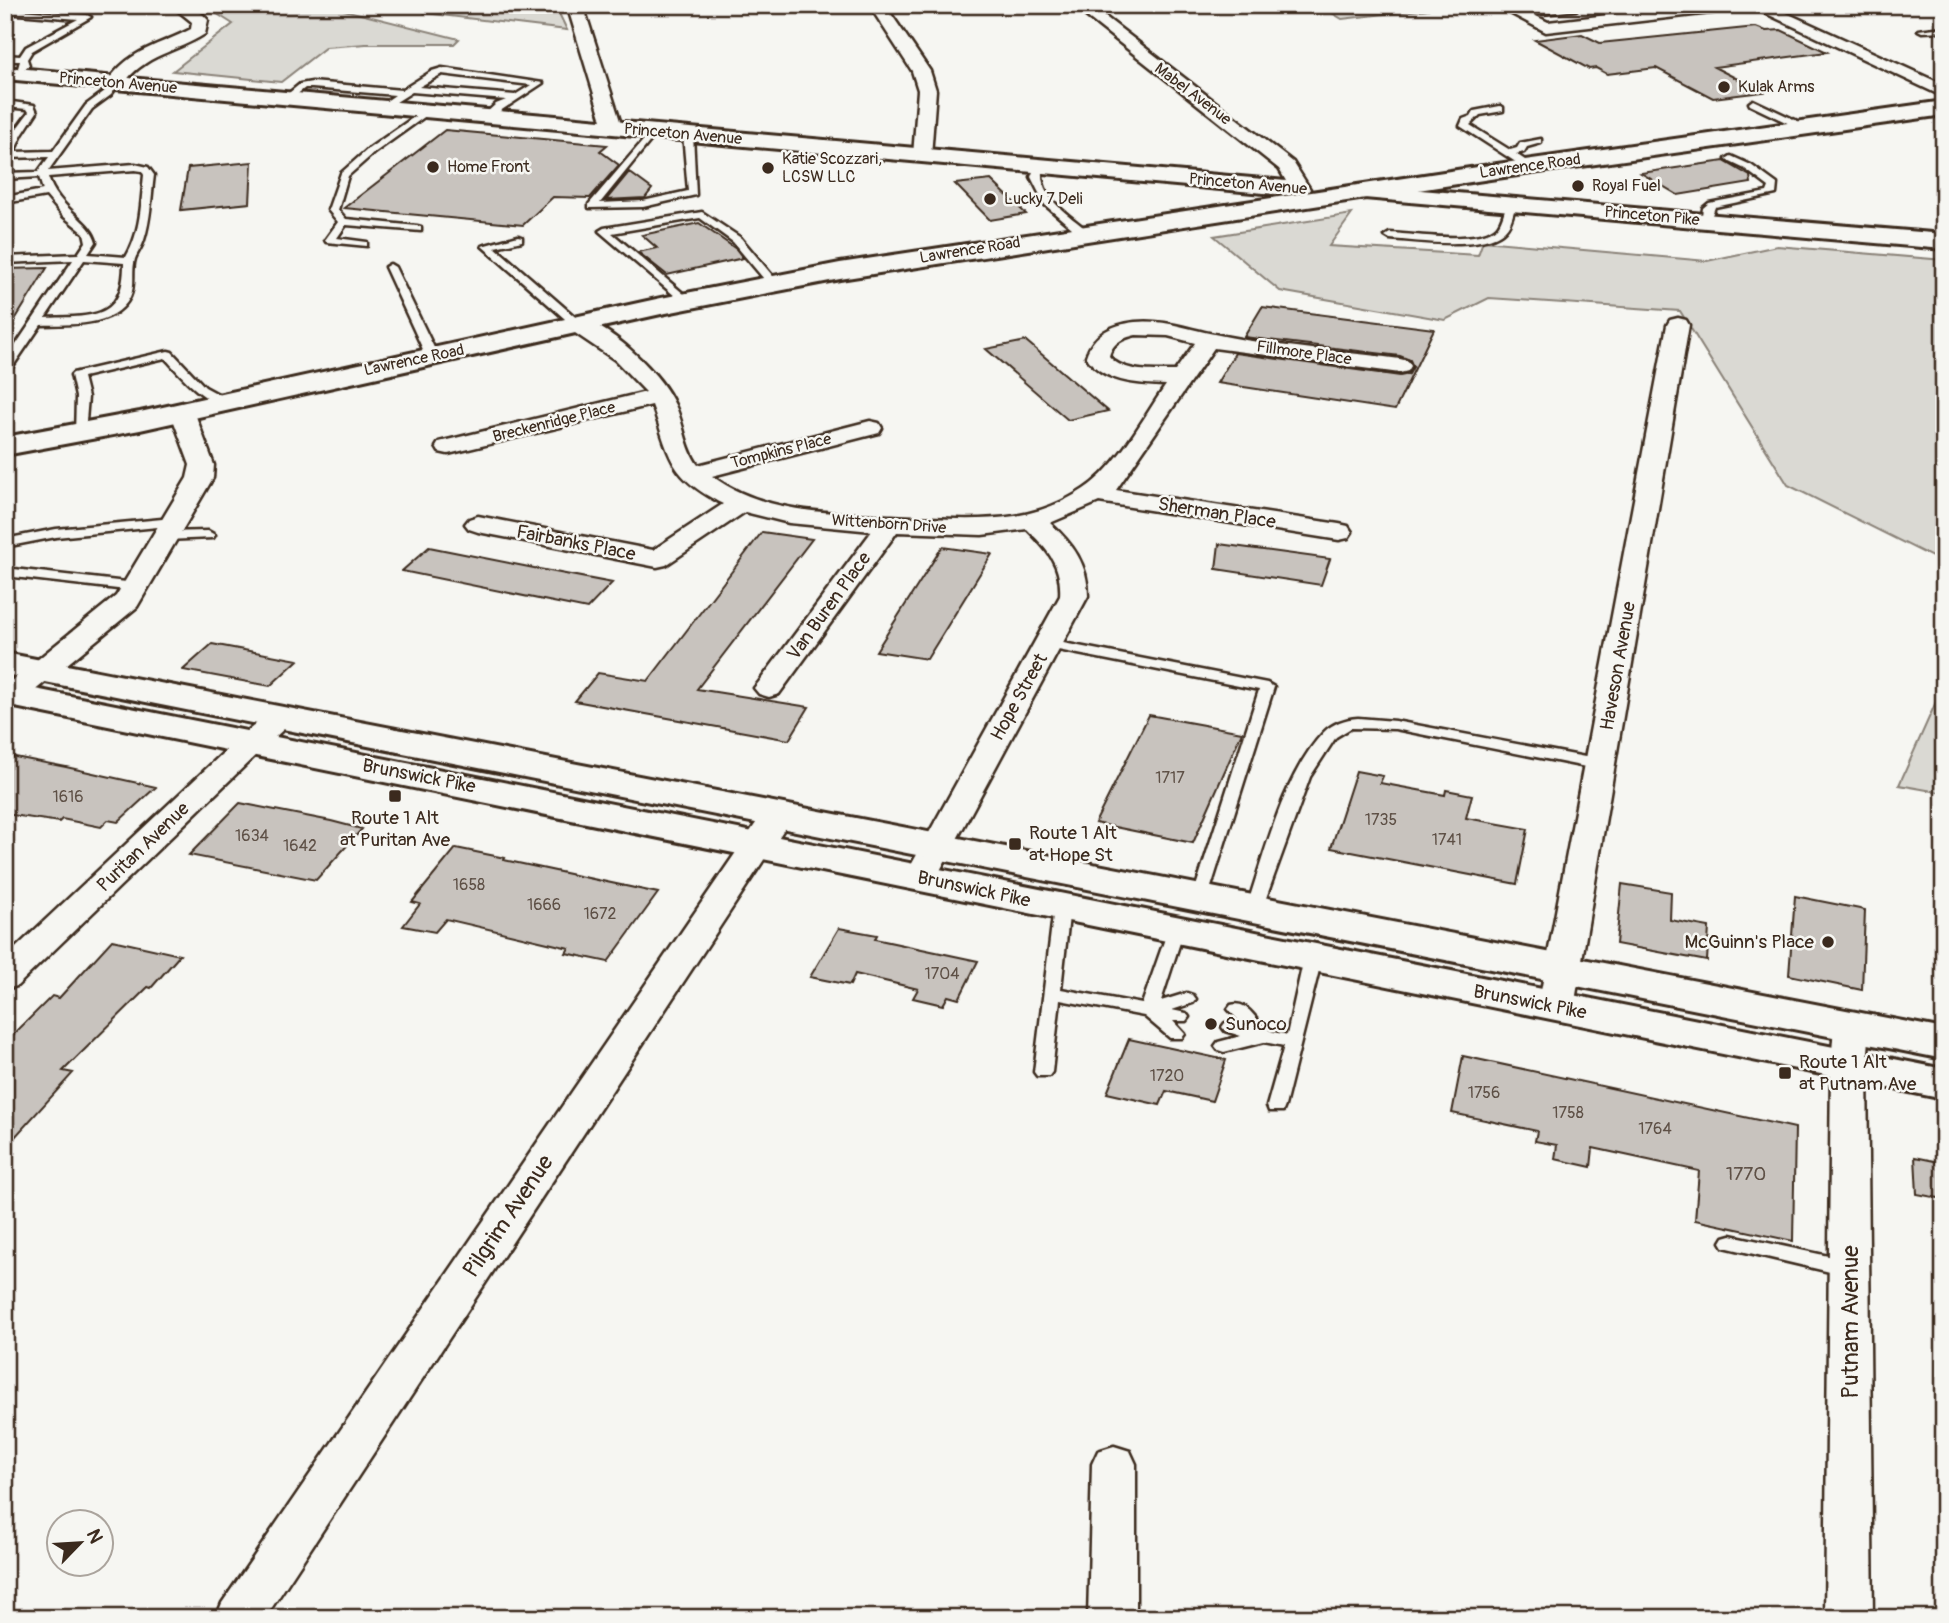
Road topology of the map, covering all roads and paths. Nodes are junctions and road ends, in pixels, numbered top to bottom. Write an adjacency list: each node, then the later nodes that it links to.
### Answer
1 (179, 5): 12 (street)
2 (575, 5): 22 (street)
3 (877, 5): 30 (street)
4 (1080, 5): 37 (street, Mabel Avenue)
5 (1576, 5): 6 (street)
6 (1737, 5)
7 (1756, 5): 13 (street)
8 (5, 11): 11 (lane)
9 (1944, 29): 10 (lane)
10 (1922, 30)
11 (12, 66): 12 (main road, Princeton Avenue)
12 (116, 82): 14 (main road, Princeton Avenue); 27 (lane)
13 (1944, 92)
14 (399, 96): 15 (lane); 15 (lane); 20 (main road, Princeton Avenue)
15 (517, 98): 21 (lane)
16 (1753, 103): 23 (lane)
17 (5, 104): 29 (lane)
18 (1944, 108): 23 (main road, Lawrence Road)
19 (1500, 109): 28 (lane)
20 (430, 110): 21 (main road, Princeton Avenue); 44 (lane)
21 (488, 116): 22 (main road, Princeton Avenue)
22 (612, 127): 24 (main road, Princeton Avenue)
23 (1803, 127): 32 (main road, Lawrence Road)
24 (653, 132): 25 (main road, Princeton Avenue); 25 (lane)
25 (688, 134): 30 (main road, Princeton Avenue)
26 (1538, 141): 28 (lane)
27 (55, 154): 29 (lane); 35 (lane)
28 (1508, 154): 32 (lane)
29 (7, 155)
30 (922, 156): 33 (main road, Princeton Avenue)
31 (1731, 159): 43 (lane)
32 (1528, 166): 39 (main road, Lawrence Road)
33 (1044, 167): 34 (main road, Princeton Avenue); 46 (lane)
34 (1114, 173): 37 (main road, Princeton Avenue); 42 (main road)
35 (42, 174): 36 (lane); 38 (lane); 53 (lane)
36 (5, 176)
37 (1300, 189): 39 (main road, Princeton Avenue)
38 (50, 192): 40 (lane); 51 (lane)
39 (1361, 192): 41 (main road, Princeton Pike); 42 (main road, Lawrence Road)
40 (5, 200)
41 (1511, 204): 43 (main road, Princeton Pike); 47 (lane)
42 (1186, 217): 46 (main road, Lawrence Road)
43 (1705, 221): 49 (main road, Princeton Pike)
44 (343, 222): 45 (lane); 50 (lane)
45 (417, 229)
46 (1083, 232): 55 (main road, Lawrence Road)
47 (1391, 236)
48 (518, 239): 58 (lane)
49 (1944, 242)
50 (363, 244)
51 (81, 257): 52 (lane); 53 (lane); 57 (lane)
52 (5, 260)
53 (130, 260): 57 (lane)
54 (390, 267): 62 (lane)
55 (773, 284): 56 (main road, Lawrence Road); 56 (lane)
56 (686, 300): 58 (main road, Lawrence Road)
57 (38, 322): 61 (lane)
58 (578, 324): 62 (main road, Lawrence Road); 66 (street, Wittenborn Drive)
59 (1678, 325): 91 (street, Haveson Avenue)
60 (1208, 340): 63 (street, Fillmore Place); 65 (street, Wittenborn Drive); 65 (street, Fillmore Place)
61 (11, 354): 64 (lane)
62 (432, 356): 67 (main road, Lawrence Road)
63 (1400, 366)
64 (5, 370)
65 (1182, 378): 74 (street, Wittenborn Drive)
66 (660, 396): 72 (street, Breckenridge Place); 73 (street, Wittenborn Drive)
67 (225, 402): 68 (main road, Lawrence Road); 70 (lane)
68 (182, 411): 70 (main road, Lawrence Road); 79 (street)
69 (870, 428): 73 (street, Tompkins Place)
70 (79, 433): 71 (main road, Lawrence Road)
71 (5, 446)
72 (449, 447)
73 (692, 474): 75 (street, Wittenborn Drive)
74 (1096, 494): 76 (street, Wittenborn Drive); 80 (street, Sherman Place)
75 (742, 503): 77 (street, Fairbanks Place); 78 (street, Wittenborn Drive)
76 (1032, 520): 78 (street, Wittenborn Drive); 85 (street, Hope Street)
77 (478, 524)
78 (890, 524): 88 (street, Van Buren Place)
79 (169, 529): 81 (lane); 82 (lane); 84 (street)
80 (1339, 532)
81 (208, 535)
82 (5, 543)
83 (5, 572): 84 (lane)
84 (135, 587): 86 (street)
85 (1048, 644): 93 (street, Hope Street); 94 (lane)
86 (44, 670): 87 (main road, Brunswick Pike); 89 (main road, Brunswick Pike)
87 (7, 684): 90 (main road, Brunswick Pike)
88 (769, 688)
89 (282, 717): 90 (street, Puritan Avenue); 92 (main road, Brunswick Pike)
90 (251, 743): 92 (main road, Brunswick Pike); 99 (street, Puritan Avenue)
91 (1601, 765): 96 (lane); 100 (street, Haveson Avenue)
92 (767, 830): 93 (main road, Brunswick Pike); 118 (street, Pilgrim Avenue)
93 (929, 862): 94 (main road, Brunswick Pike); 95 (main road, Brunswick Pike)
94 (1200, 899): 96 (main road, Brunswick Pike)
95 (1062, 907): 97 (main road, Brunswick Pike); 101 (lane)
96 (1254, 909): 100 (main road, Brunswick Pike)
97 (1176, 930): 98 (main road, Brunswick Pike); 104 (lane)
98 (1313, 958): 100 (main road, Brunswick Pike); 108 (lane)
99 (5, 978)
100 (1560, 990): 111 (main road, Brunswick Pike)
101 (1051, 993): 104 (lane); 112 (lane)
102 (1187, 999): 104 (lane)
103 (1237, 1009): 107 (lane)
104 (1149, 1011): 105 (lane)
105 (1178, 1025)
106 (1231, 1027): 107 (lane)
107 (1264, 1036): 108 (lane); 110 (lane)
108 (1294, 1042): 114 (lane)
109 (1944, 1044): 111 (main road, Brunswick Pike)
110 (1224, 1046)
111 (1851, 1046): 113 (main road, Brunswick Pike); 116 (street, Putnam Avenue)
112 (1043, 1072)
113 (1944, 1084)
114 (1276, 1106)
115 (1731, 1242): 116 (lane)
116 (1850, 1269): 120 (street, Putnam Avenue)
117 (1114, 1465): 119 (street)
118 (239, 1618)
119 (1112, 1618)
120 (1849, 1618)

